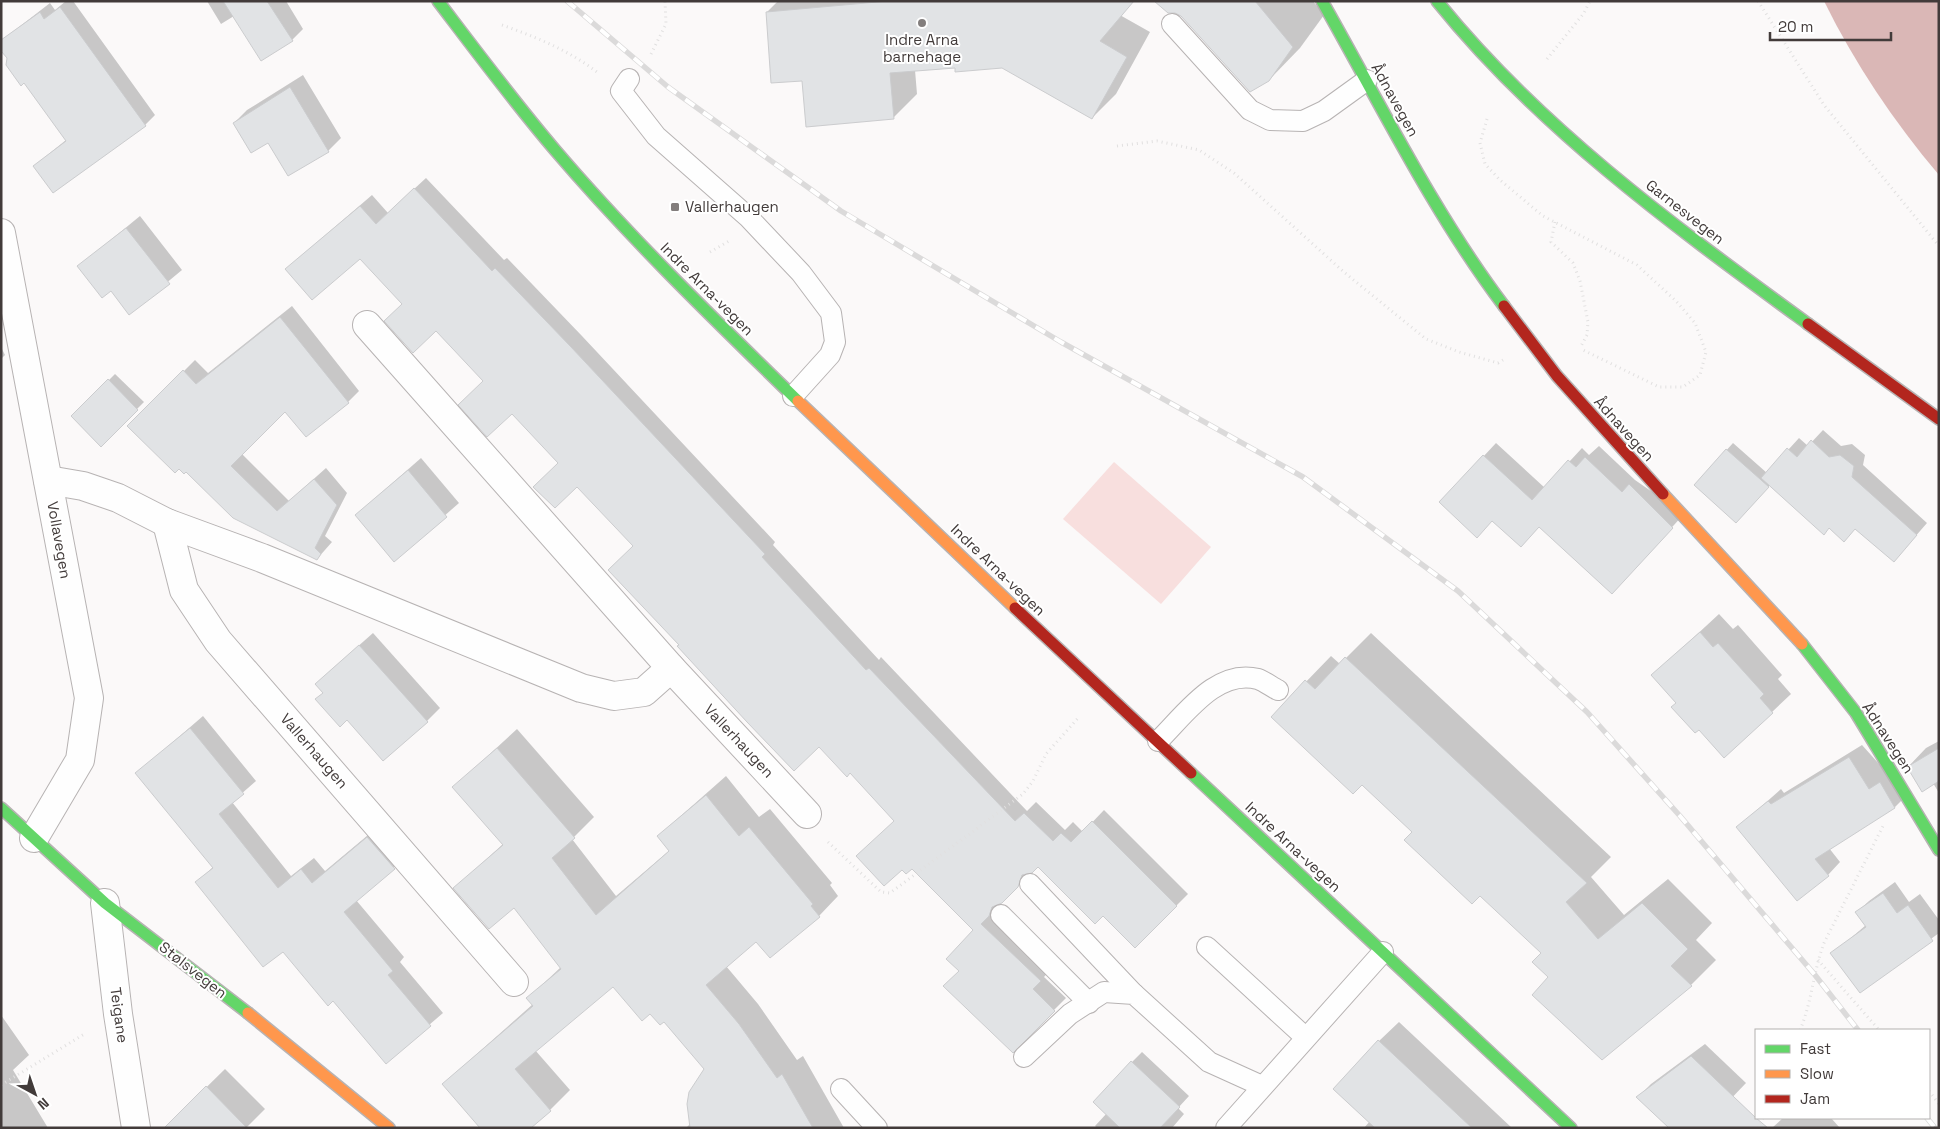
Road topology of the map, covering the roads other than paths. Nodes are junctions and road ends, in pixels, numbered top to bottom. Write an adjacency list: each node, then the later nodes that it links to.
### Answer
1 (438, 1): 9 (main road, Indre Arna-vegen)
2 (1322, 1): 5 (main road, Ådnavegen)
3 (1437, 1): 10 (main road, Garnesvegen)
4 (1172, 24): 5 (lane)
5 (1367, 80): 19 (main road, Ådnavegen)
6 (625, 85): 9 (lane)
7 (1, 233): 11 (street, Vollavegen)
8 (367, 325): 13 (street, Vallerhaugen)
9 (793, 396): 15 (main road, Indre Arna-vegen)
10 (1939, 419)
11 (48, 480): 12 (street); 18 (street, Vollavegen)
12 (167, 523): 13 (street); 25 (street, Vallerhaugen)
13 (672, 668): 17 (street, Vallerhaugen)
14 (1278, 690): 15 (lane)
15 (1158, 741): 24 (main road, Indre Arna-vegen)
16 (1, 808): 18 (main road, Stølsvegen)
17 (807, 814)
18 (34, 838): 21 (main road, Stølsvegen)
19 (1939, 850)
20 (1030, 884): 26 (lane)
21 (105, 903): 32 (street, Teigane); 33 (main road, Stølsvegen)
22 (1001, 916): 27 (lane)
23 (1207, 947): 28 (lane)
24 (1382, 952): 28 (lane); 36 (main road, Indre Arna-vegen)
25 (514, 982)
26 (1134, 994): 27 (lane); 30 (lane)
27 (1089, 1002): 29 (lane)
28 (1305, 1037): 30 (lane)
29 (1024, 1057)
30 (1262, 1086): 35 (lane)
31 (841, 1089): 34 (lane)
32 (136, 1128)
33 (388, 1128)
34 (877, 1128)
35 (1226, 1128)
36 (1571, 1128)

